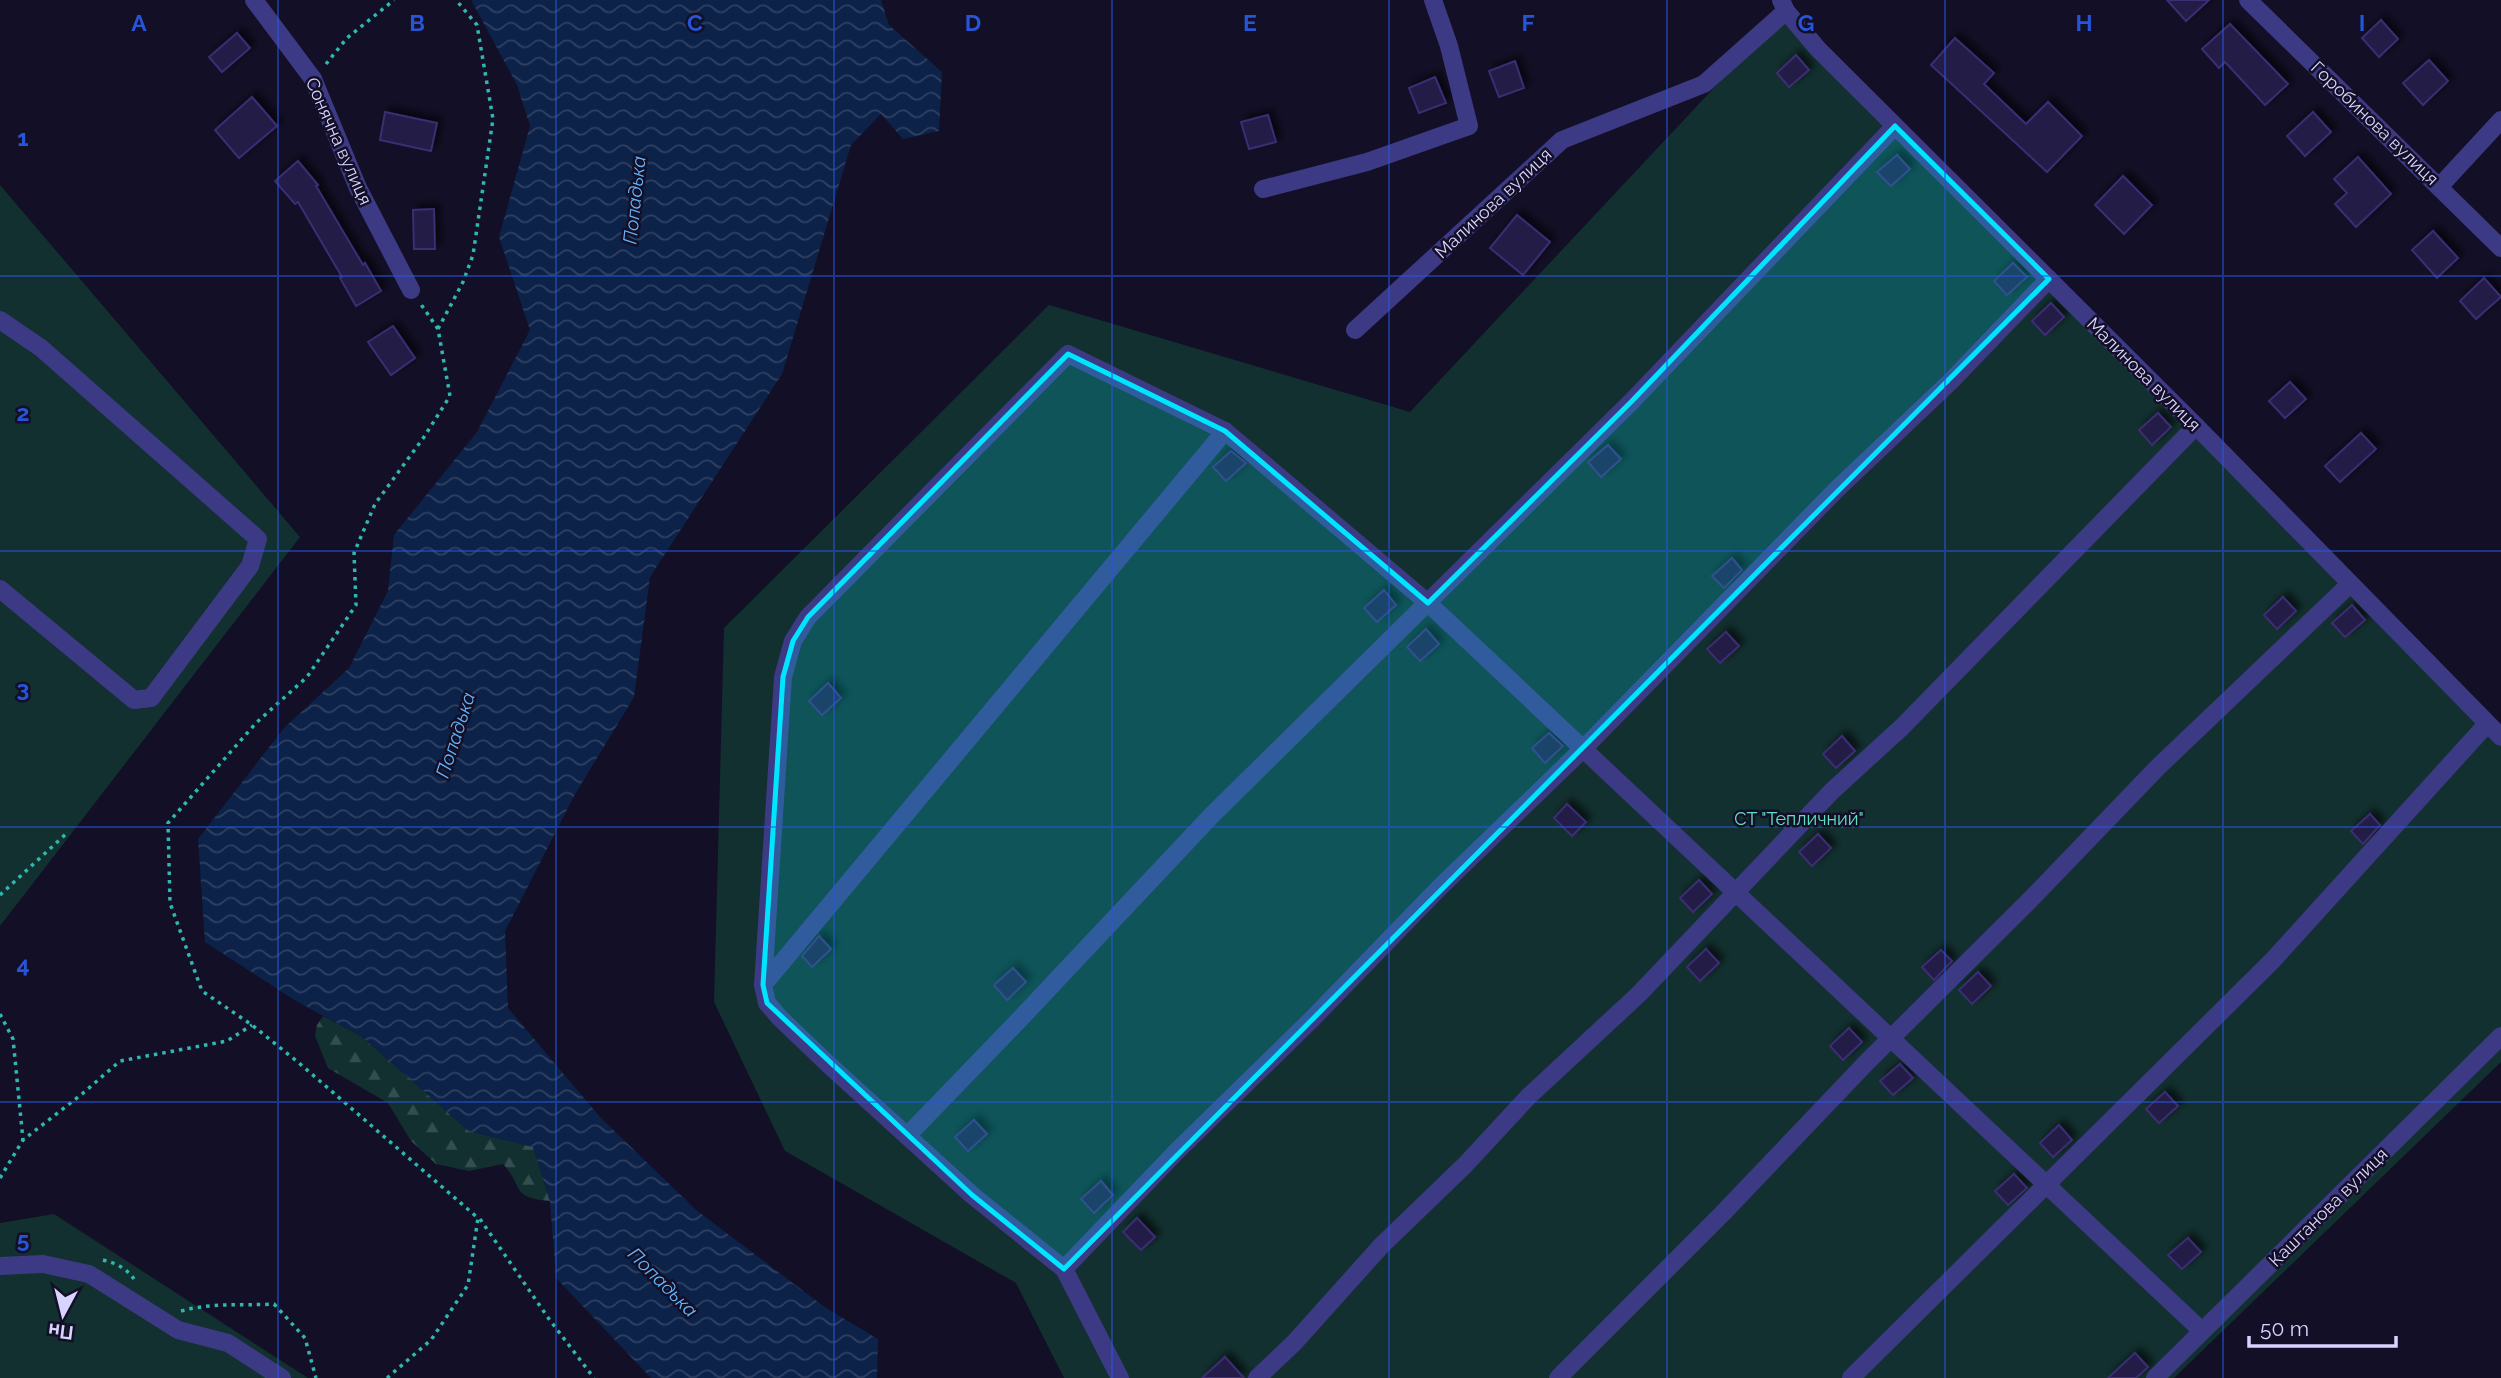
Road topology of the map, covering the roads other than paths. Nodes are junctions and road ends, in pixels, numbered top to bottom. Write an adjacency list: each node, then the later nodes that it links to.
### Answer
1 (254, 0): 11 (street, Сонячна вулиця)
2 (1433, 0): 8 (street)
3 (2248, 0): 7 (street, Горобинова вулиця)
4 (1784, 6): 6 (street, Малинова вулиця); 13 (street, Малинова вулиця)
5 (2501, 120): 7 (street)
6 (1895, 126): 10 (street, Малинова вулиця); 18 (street)
7 (2440, 186): 9 (street, Горобинова вулиця)
8 (1263, 189)
9 (2501, 248)
10 (2049, 279): 14 (street, Малинова вулиця); 21 (street)
11 (411, 290)
12 (0, 320): 17 (street)
13 (1355, 330)
14 (2196, 426): 16 (street, Малинова вулиця); 22 (street)
15 (1225, 431): 18 (street); 23 (street); 23 (street)
16 (2350, 584): 19 (street, Малинова вулиця); 25 (street)
17 (0, 589)
18 (1428, 603): 21 (street); 26 (street)
19 (2487, 724): 20 (street, Малинова вулиця); 27 (street)
20 (2501, 737)
21 (1583, 749): 22 (street); 29 (street)
22 (1737, 893): 25 (street); 33 (street)
23 (763, 985): 26 (street)
24 (2501, 1036): 30 (street, Каштанова вулиця)
25 (1891, 1038): 27 (street); 34 (street)
26 (907, 1136): 29 (street)
27 (2045, 1183): 30 (street); 35 (street)
28 (0, 1266): 31 (street)
29 (1064, 1269): 32 (street)
30 (2202, 1331): 36 (street, Каштанова вулиця)
31 (282, 1378)
32 (1120, 1378)
33 (1257, 1378)
34 (1558, 1378)
35 (1851, 1378)
36 (2155, 1378)

